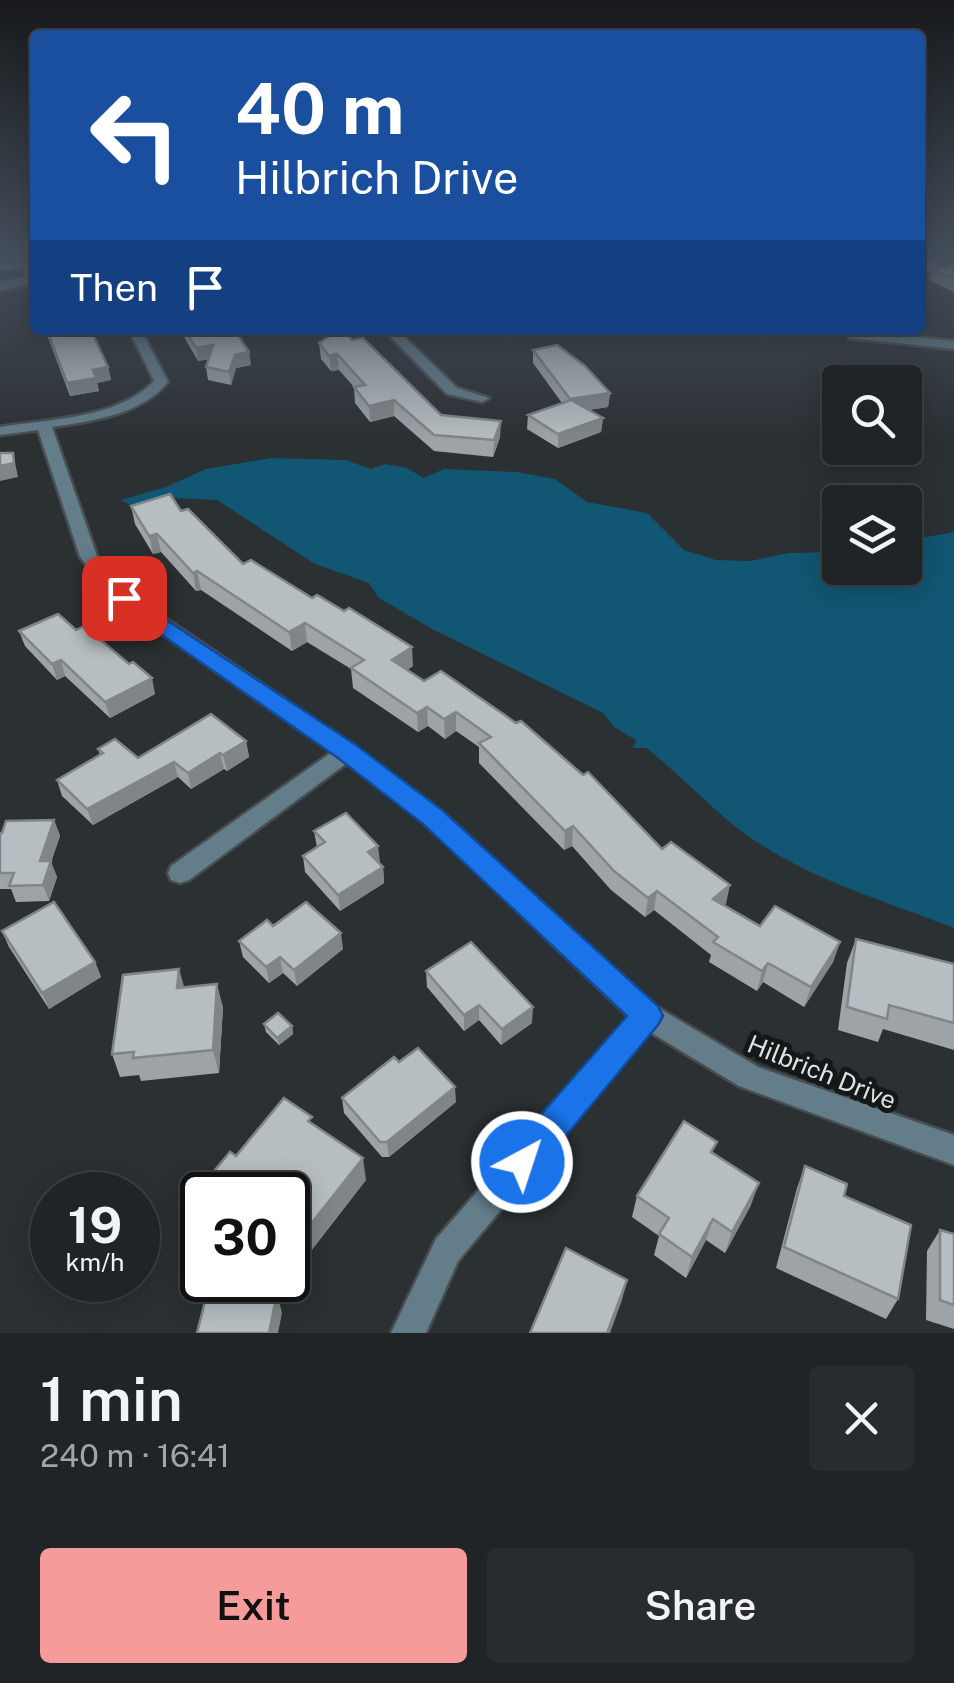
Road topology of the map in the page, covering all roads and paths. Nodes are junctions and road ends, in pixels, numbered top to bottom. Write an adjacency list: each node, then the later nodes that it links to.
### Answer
1 (138, 335): 6 (street)
2 (395, 335): 5 (street)
3 (854, 335): 4 (street)
4 (954, 345)
5 (482, 398)
6 (43, 423): 7 (street); 8 (street, Hilbrich Drive)
7 (0, 431)
8 (347, 752): 9 (street); 10 (street, Hilbrich Drive)
9 (180, 873)
10 (647, 1016): 11 (street, Hilbrich Drive); 12 (street)
11 (954, 1150)
12 (408, 1333)

